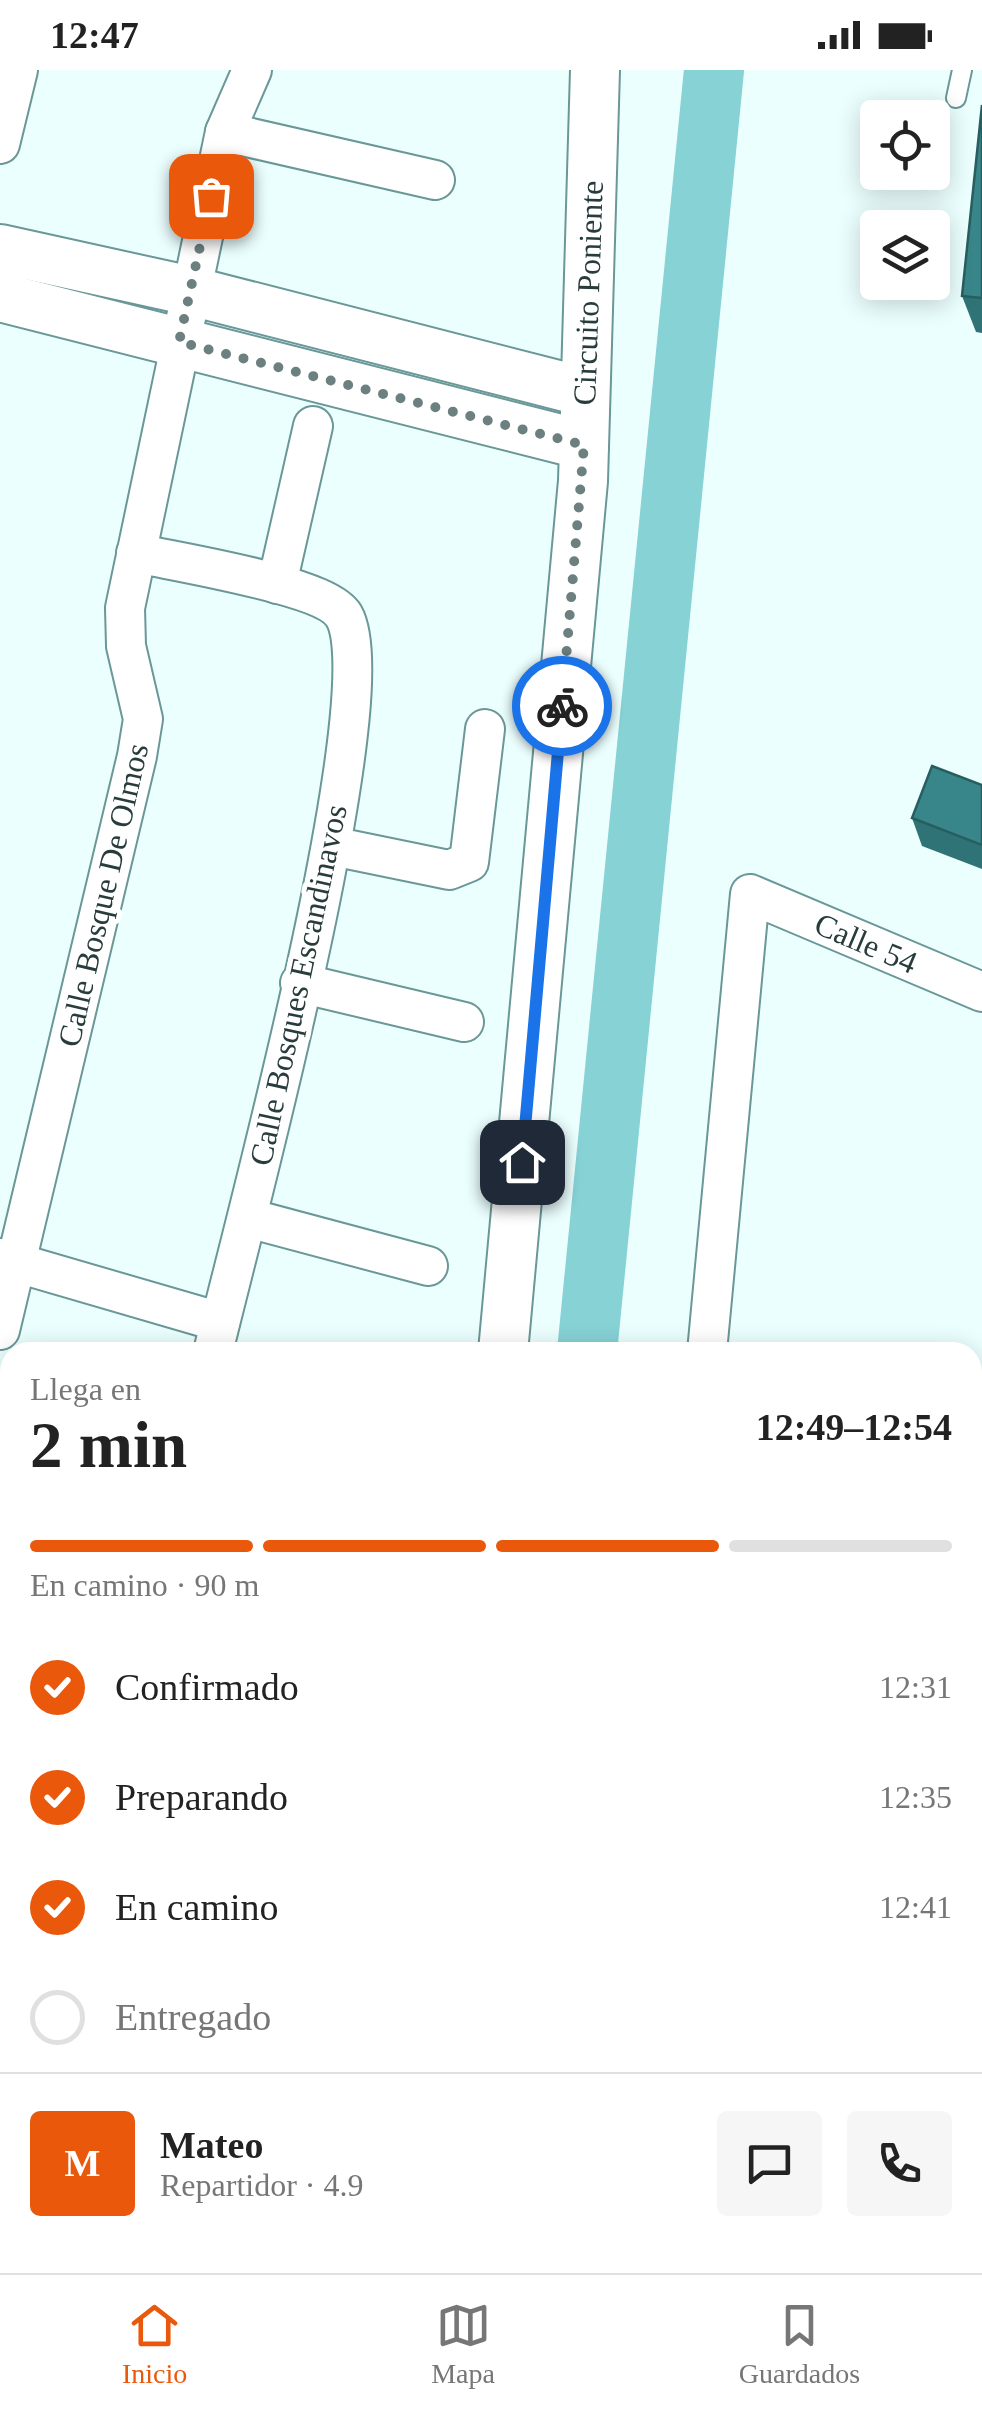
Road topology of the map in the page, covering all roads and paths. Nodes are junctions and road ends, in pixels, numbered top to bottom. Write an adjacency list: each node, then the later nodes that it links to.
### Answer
1 (18, 70): 7 (street)
2 (252, 70): 6 (street, Calle Bosque De Olmos)
3 (594, 70): 13 (street, Circuito Poniente)
4 (962, 70): 5 (lane)
5 (956, 98)
6 (224, 132): 8 (street); 10 (street, Calle Bosque De Olmos)
7 (0, 144)
8 (435, 180)
9 (0, 249): 10 (street)
10 (190, 291): 12 (street, Calle Bosque De Olmos); 13 (street)
11 (0, 297): 12 (street)
12 (179, 342): 15 (street); 16 (street, Calle Bosque De Olmos)
13 (586, 392): 15 (street, Circuito Poniente)
14 (314, 426): 17 (street)
15 (584, 445): 28 (street, Circuito Poniente)
16 (136, 553): 17 (street); 24 (street, Calle Bosque De Olmos)
17 (277, 584): 19 (street, Calle Bosques Escandinavos)
18 (485, 729): 19 (street)
19 (332, 846): 20 (street, Calle Bosques Escandinavos)
20 (300, 983): 22 (street); 23 (street, Calle Bosques Escandinavos)
21 (982, 992): 29 (street, Calle 54)
22 (464, 1022)
23 (248, 1218): 25 (street); 27 (street, Calle Bosques Escandinavos)
24 (8, 1260): 26 (street, Calle Bosque De Olmos); 27 (street)
25 (428, 1266)
26 (0, 1330)
27 (217, 1337)
28 (504, 1342)
29 (708, 1342)

